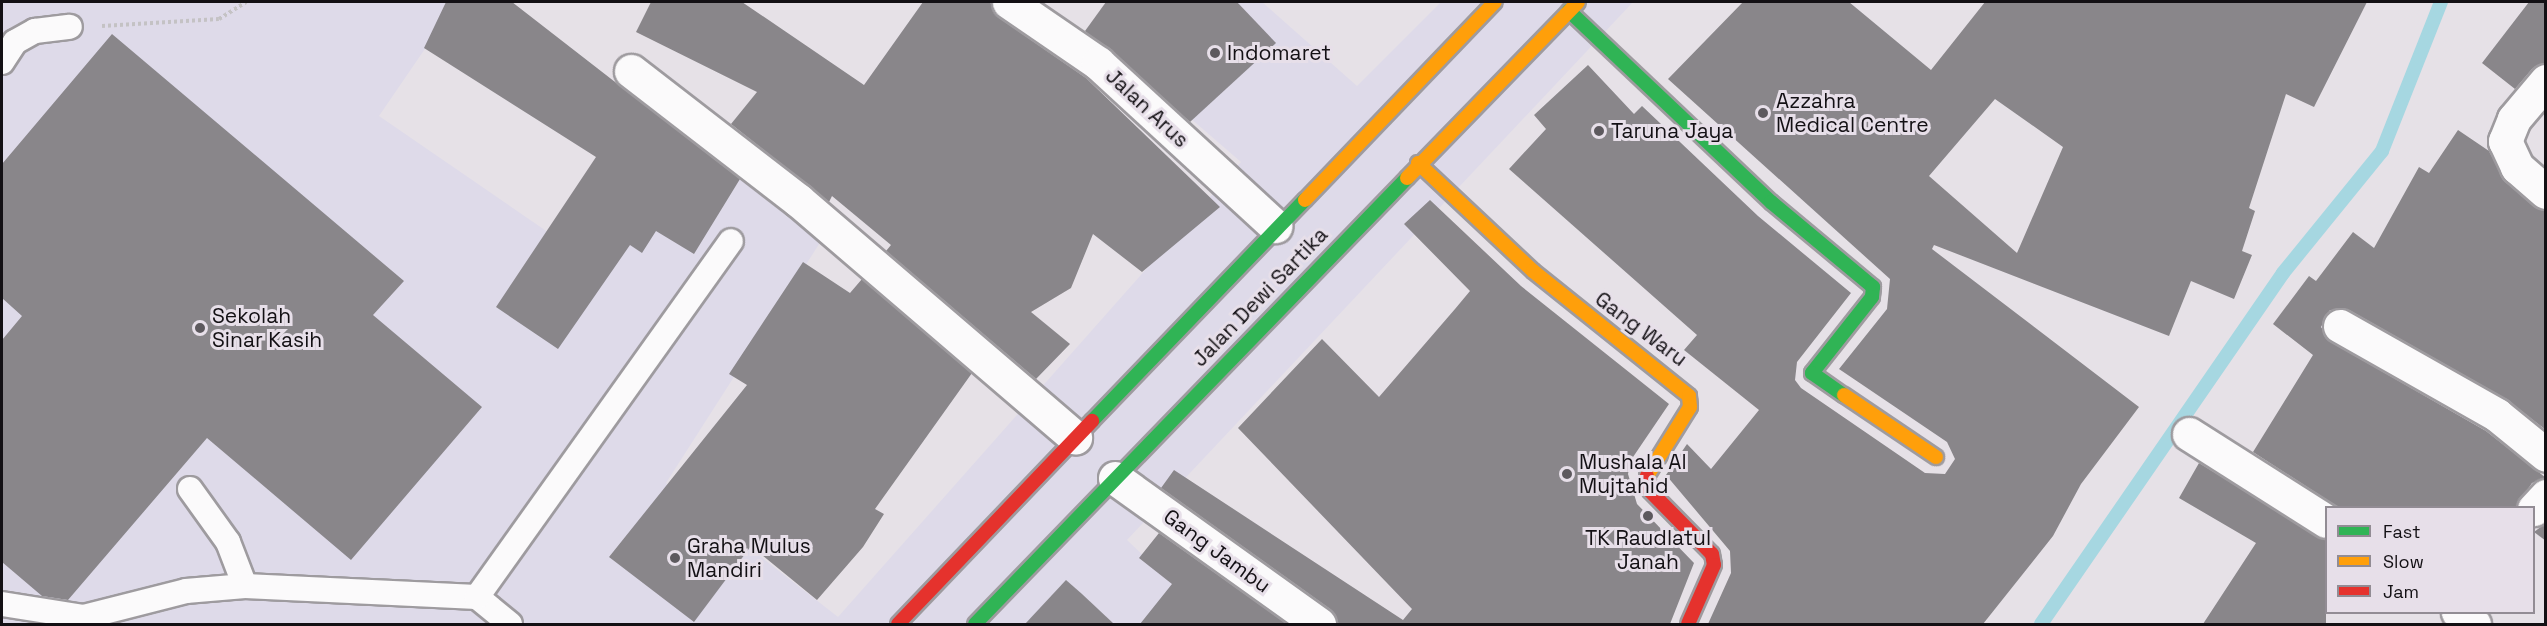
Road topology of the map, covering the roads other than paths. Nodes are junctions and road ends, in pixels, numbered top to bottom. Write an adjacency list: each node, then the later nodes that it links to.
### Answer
1 (1010, 2): 10 (street, Jalan Arus)
2 (1495, 2): 10 (main road, Jalan Dewi Sartika)
3 (1574, 6): 8 (main road, Jalan Dewi Sartika); 16 (main road)
4 (70, 27): 5 (lane)
5 (2, 62)
6 (631, 70): 14 (street)
7 (2546, 81): 9 (street)
8 (1418, 163): 17 (main road, Jalan Dewi Sartika); 26 (main road, Gang Waru)
9 (2546, 192)
10 (1275, 226): 14 (main road, Jalan Dewi Sartika)
11 (731, 242): 23 (lane)
12 (2340, 326): 15 (street)
13 (2189, 434): 21 (street)
14 (1075, 437): 28 (main road, Jalan Dewi Sartika)
15 (2546, 455)
16 (1936, 457)
17 (1115, 478): 29 (main road, Jalan Dewi Sartika); 30 (street, Gang Jambu)
18 (190, 489): 22 (lane)
19 (2546, 496): 20 (street)
20 (2535, 508)
21 (2325, 520)
22 (244, 586): 23 (lane); 24 (lane)
23 (477, 597): 27 (lane)
24 (2, 604)
25 (2461, 614): 31 (street)
26 (1688, 623)
27 (510, 624)
28 (898, 624)
29 (975, 624)
30 (1319, 624)
31 (2474, 624)

